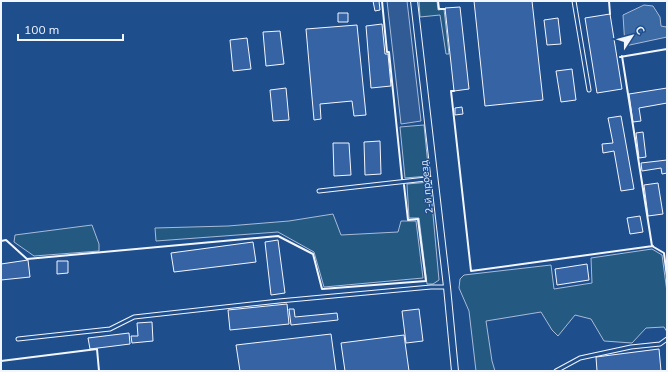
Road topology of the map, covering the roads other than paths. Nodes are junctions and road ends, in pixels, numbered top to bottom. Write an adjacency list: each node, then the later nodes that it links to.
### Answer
1 (414, 1): 4 (street, 2-й проезд)
2 (574, 1): 3 (lane)
3 (589, 90)
4 (435, 178): 5 (lane); 6 (street, 2-й проезд)
5 (319, 191)
6 (447, 287): 7 (lane); 9 (street, 2-й проезд)
7 (18, 339)
8 (667, 339): 10 (lane)
9 (455, 371)
10 (556, 371)

